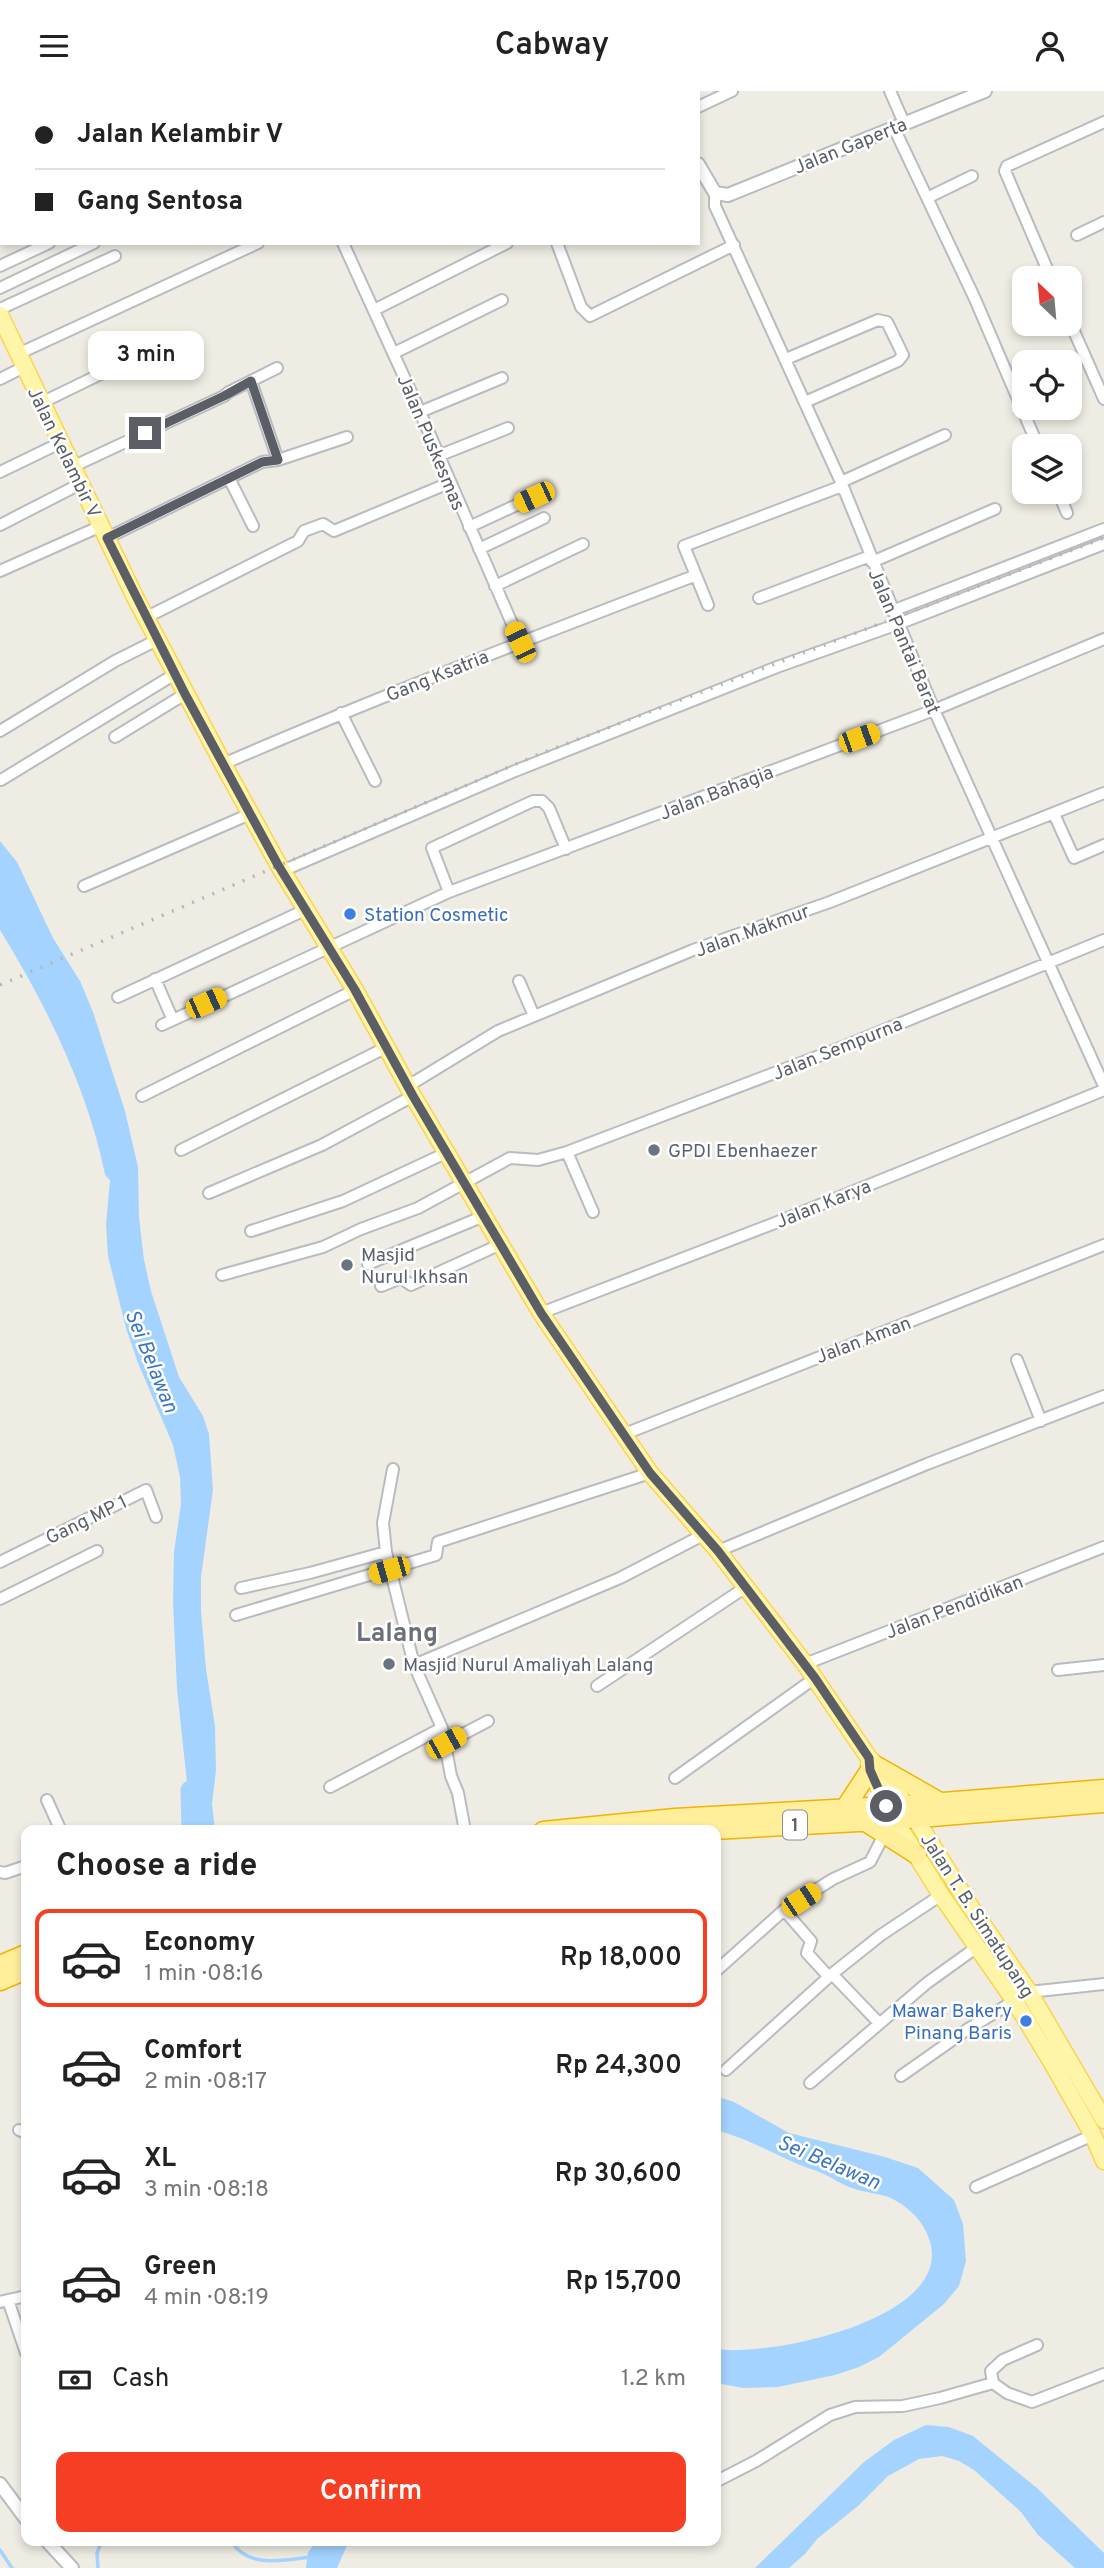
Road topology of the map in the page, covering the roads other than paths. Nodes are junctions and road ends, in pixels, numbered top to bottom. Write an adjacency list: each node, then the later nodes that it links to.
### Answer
1 (732, 91): 4 (street)
2 (890, 91): 6 (street)
3 (985, 91): 6 (street, Jalan Gaperta)
4 (700, 106)
5 (1104, 122): 22 (street)
6 (899, 126): 9 (street, Jalan Gaperta); 10 (street)
7 (700, 167): 9 (street)
8 (972, 176): 10 (street)
9 (715, 193): 19 (street, Jalan Pantai Barat)
10 (926, 198): 42 (street)
11 (1104, 222): 12 (street)
12 (1077, 235)
13 (45, 245): 21 (street)
14 (90, 245): 23 (street)
15 (254, 245): 32 (street)
16 (344, 245): 26 (street, Jalan Puskesmas)
17 (503, 245): 26 (street)
18 (558, 245): 19 (street)
19 (734, 245): 31 (street, Jalan Pantai Barat)
20 (115, 256): 25 (street)
21 (0, 266)
22 (1046, 266)
23 (0, 288)
24 (502, 300): 30 (street)
25 (0, 309)
26 (374, 310): 30 (street, Jalan Puskesmas)
27 (0, 315): 32 (main road, Jalan Kelambir V)
28 (1076, 336): 37 (street)
29 (152, 349): 39 (street)
30 (394, 353): 40 (street, Jalan Puskesmas)
31 (786, 359): 38 (street, Jalan Pantai Barat); 38 (street)
32 (21, 361): 35 (street); 39 (main road, Jalan Kelambir V)
33 (277, 367): 36 (street)
34 (502, 378): 40 (street)
35 (0, 379)
36 (251, 381): 47 (street); 48 (street)
37 (1104, 399)
38 (805, 402): 53 (street, Jalan Pantai Barat)
39 (41, 403): 45 (main road, Jalan Kelambir V)
40 (420, 412): 46 (street, Jalan Puskesmas)
41 (508, 428): 46 (street)
42 (1033, 434)
43 (945, 435): 53 (street)
44 (347, 437): 47 (street)
45 (60, 443): 48 (main road, Jalan Kelambir V); 49 (street)
46 (438, 456): 51 (street, Jalan Puskesmas)
47 (278, 460): 50 (street)
48 (72, 467): 52 (main road, Jalan Kelambir V)
49 (0, 472)
50 (229, 478): 60 (street); 63 (street)
51 (449, 483): 61 (street, Jalan Puskesmas); 74 (street)
52 (82, 484): 59 (street); 63 (main road, Jalan Kelambir V)
53 (841, 484): 67 (street, Jalan Pantai Barat); 69 (street)
54 (534, 497): 61 (street)
55 (1063, 504): 57 (street)
56 (995, 509): 67 (street)
57 (1067, 513)
58 (544, 518): 66 (street)
59 (0, 525)
60 (253, 526)
61 (469, 527): 66 (street, Jalan Puskesmas)
62 (1104, 529): 73 (street)
63 (104, 532): 68 (street); 74 (main road, Jalan Kelambir V)
64 (583, 544): 70 (street)
65 (1104, 544): 75 (street)
66 (479, 548): 70 (street, Jalan Puskesmas)
67 (871, 559): 71 (street); 73 (street, Jalan Pantai Barat)
68 (0, 571)
69 (694, 576): 72 (street); 78 (street, Gang Ksatria)
70 (495, 586): 78 (street, Jalan Puskesmas)
71 (759, 599)
72 (708, 605)
73 (892, 611): 75 (street, Jalan Pantai Barat)
74 (147, 617): 76 (main road, Jalan Kelambir V)
75 (898, 624): 81 (street, Jalan Pantai Barat); 94 (street)
76 (159, 639): 79 (main road, Jalan Kelambir V); 83 (street)
77 (1104, 639): 81 (street, Jalan Bahagia)
78 (520, 642): 82 (street, Gang Ksatria)
79 (175, 674): 80 (main road, Jalan Kelambir V); 86 (street)
80 (185, 694): 84 (street); 85 (main road, Jalan Kelambir V)
81 (934, 710): 91 (street, Jalan Pantai Barat); 93 (street, Jalan Bahagia)
82 (341, 713): 85 (street, Gang Ksatria); 87 (street)
83 (0, 731)
84 (115, 737)
85 (223, 765): 89 (main road, Jalan Kelambir V)
86 (1, 780)
87 (375, 781)
88 (1104, 793): 90 (street, Jalan Makmur)
89 (250, 814): 94 (main road, Jalan Kelambir V); 95 (street)
90 (1054, 814): 91 (street, Jalan Makmur); 92 (street)
91 (992, 838): 100 (street, Jalan Pantai Barat); 105 (street, Jalan Makmur)
92 (1104, 845)
93 (566, 849): 96 (street, Jalan Bahagia); 96 (street)
94 (282, 871): 97 (main road, Jalan Kelambir V)
95 (84, 886)
96 (449, 892): 99 (street, Jalan Bahagia)
97 (307, 909): 99 (main road, Jalan Kelambir V); 101 (street)
98 (1104, 940): 100 (street, Jalan Sempurna)
99 (329, 948): 103 (main road, Jalan Kelambir V); 106 (street, Jalan Bahagia)
100 (1049, 961): 109 (street, Jalan Pantai Barat); 113 (street, Jalan Sempurna)
101 (155, 979): 104 (street); 106 (street)
102 (519, 981): 105 (street)
103 (355, 990): 108 (main road, Jalan Kelambir V); 111 (street)
104 (118, 997)
105 (534, 1016): 110 (street, Jalan Makmur)
106 (172, 1019): 107 (street, Jalan Bahagia)
107 (162, 1025)
108 (387, 1047): 110 (main road, Jalan Kelambir V); 112 (street)
109 (1104, 1088): 125 (street, Jalan Karya)
110 (411, 1091): 114 (main road, Jalan Kelambir V); 116 (street, Jalan Makmur)
111 (142, 1096)
112 (181, 1150)
113 (568, 1151): 115 (street, Jalan Sempurna); 117 (street)
114 (448, 1152): 115 (main road, Jalan Kelambir V); 119 (street)
115 (465, 1184): 118 (main road, Jalan Kelambir V); 123 (street, Jalan Sempurna)
116 (209, 1193)
117 (593, 1212)
118 (484, 1216): 120 (main road, Jalan Kelambir V); 122 (street)
119 (251, 1231)
120 (501, 1244): 124 (street); 125 (main road, Jalan Kelambir V)
121 (1104, 1245): 129 (street, Jalan Aman)
122 (368, 1264)
123 (222, 1275)
124 (381, 1286)
125 (541, 1313): 129 (main road, Jalan Kelambir V)
126 (1017, 1360): 128 (street)
127 (1104, 1396): 128 (street)
128 (1041, 1421): 136 (street)
129 (622, 1435): 131 (main road, Jalan Kelambir V)
130 (393, 1469): 137 (street)
131 (650, 1473): 133 (main road, Jalan Kelambir V); 139 (street)
132 (156, 1517): 138 (street, Gang MP 1)
133 (703, 1535): 136 (main road, Jalan Kelambir V); 145 (street)
134 (1104, 1547): 144 (street, Jalan Pendidikan)
135 (97, 1551): 142 (street)
136 (718, 1551): 140 (main road, Jalan Kelambir V)
137 (386, 1552): 139 (street); 141 (street)
138 (0, 1562)
139 (389, 1570): 143 (street); 145 (street)
140 (746, 1587): 144 (main road, Jalan Kelambir V); 149 (street)
141 (241, 1588)
142 (0, 1599)
143 (236, 1615)
144 (805, 1664): 148 (main road, Jalan Kelambir V)
145 (414, 1665): 151 (street)
146 (1104, 1665): 147 (street)
147 (1058, 1670)
148 (815, 1678): 153 (main road, Jalan Kelambir V); 154 (street)
149 (597, 1686)
150 (488, 1721): 152 (street)
151 (442, 1728): 152 (street); 155 (street)
152 (446, 1743): 163 (street)
153 (872, 1765): 158 (highway); 160 (highway); 161 (main road, Jalan Kelambir V)
154 (675, 1779)
155 (330, 1787)
156 (1104, 1789): 158 (highway, 1)
157 (47, 1800): 162 (street)
158 (940, 1802): 161 (highway, 1)
159 (1104, 1803): 161 (highway, 1)
160 (845, 1808): 161 (highway, 1); 164 (highway, 1)
161 (897, 1816): 165 (highway, 1); 166 (highway); 170 (street); 179 (main road, Jalan T. B. Simatupang)
162 (58, 1825)
163 (464, 1825)
164 (605, 1825)
165 (721, 1830)
166 (918, 1854): 169 (main road, Jalan T. B. Simatupang)
167 (21, 1868): 168 (street)
168 (0, 1872)
169 (941, 1895): 171 (main road, Jalan T. B. Simatupang); 176 (street)
170 (785, 1910): 174 (street); 176 (street)
171 (977, 1947): 180 (main road, Jalan T. B. Simatupang); 181 (street)
172 (21, 1956): 173 (highway)
173 (0, 1965)
174 (721, 1967)
175 (21, 1972): 177 (highway)
176 (830, 1976): 181 (street); 182 (street)
177 (0, 1981)
178 (1104, 1984): 179 (street)
179 (1029, 1992): 180 (street); 185 (main road, Jalan T. B. Simatupang)
180 (1014, 2000): 183 (street); 186 (main road, Jalan T. B. Simatupang)
181 (879, 2023): 184 (street)
182 (726, 2070)
183 (901, 2076)
184 (810, 2083)
185 (1104, 2120)
186 (1093, 2135): 187 (main road, Jalan T. B. Simatupang); 188 (street)
187 (1104, 2161)
188 (976, 2187)
189 (4, 2301): 190 (street)
190 (21, 2341)
191 (1037, 2345): 193 (street)
192 (1104, 2374): 193 (street)
193 (993, 2383): 194 (street)
194 (721, 2479)
195 (0, 2484): 196 (street)
196 (21, 2512)
197 (52, 2546): 198 (street)
198 (72, 2568)

